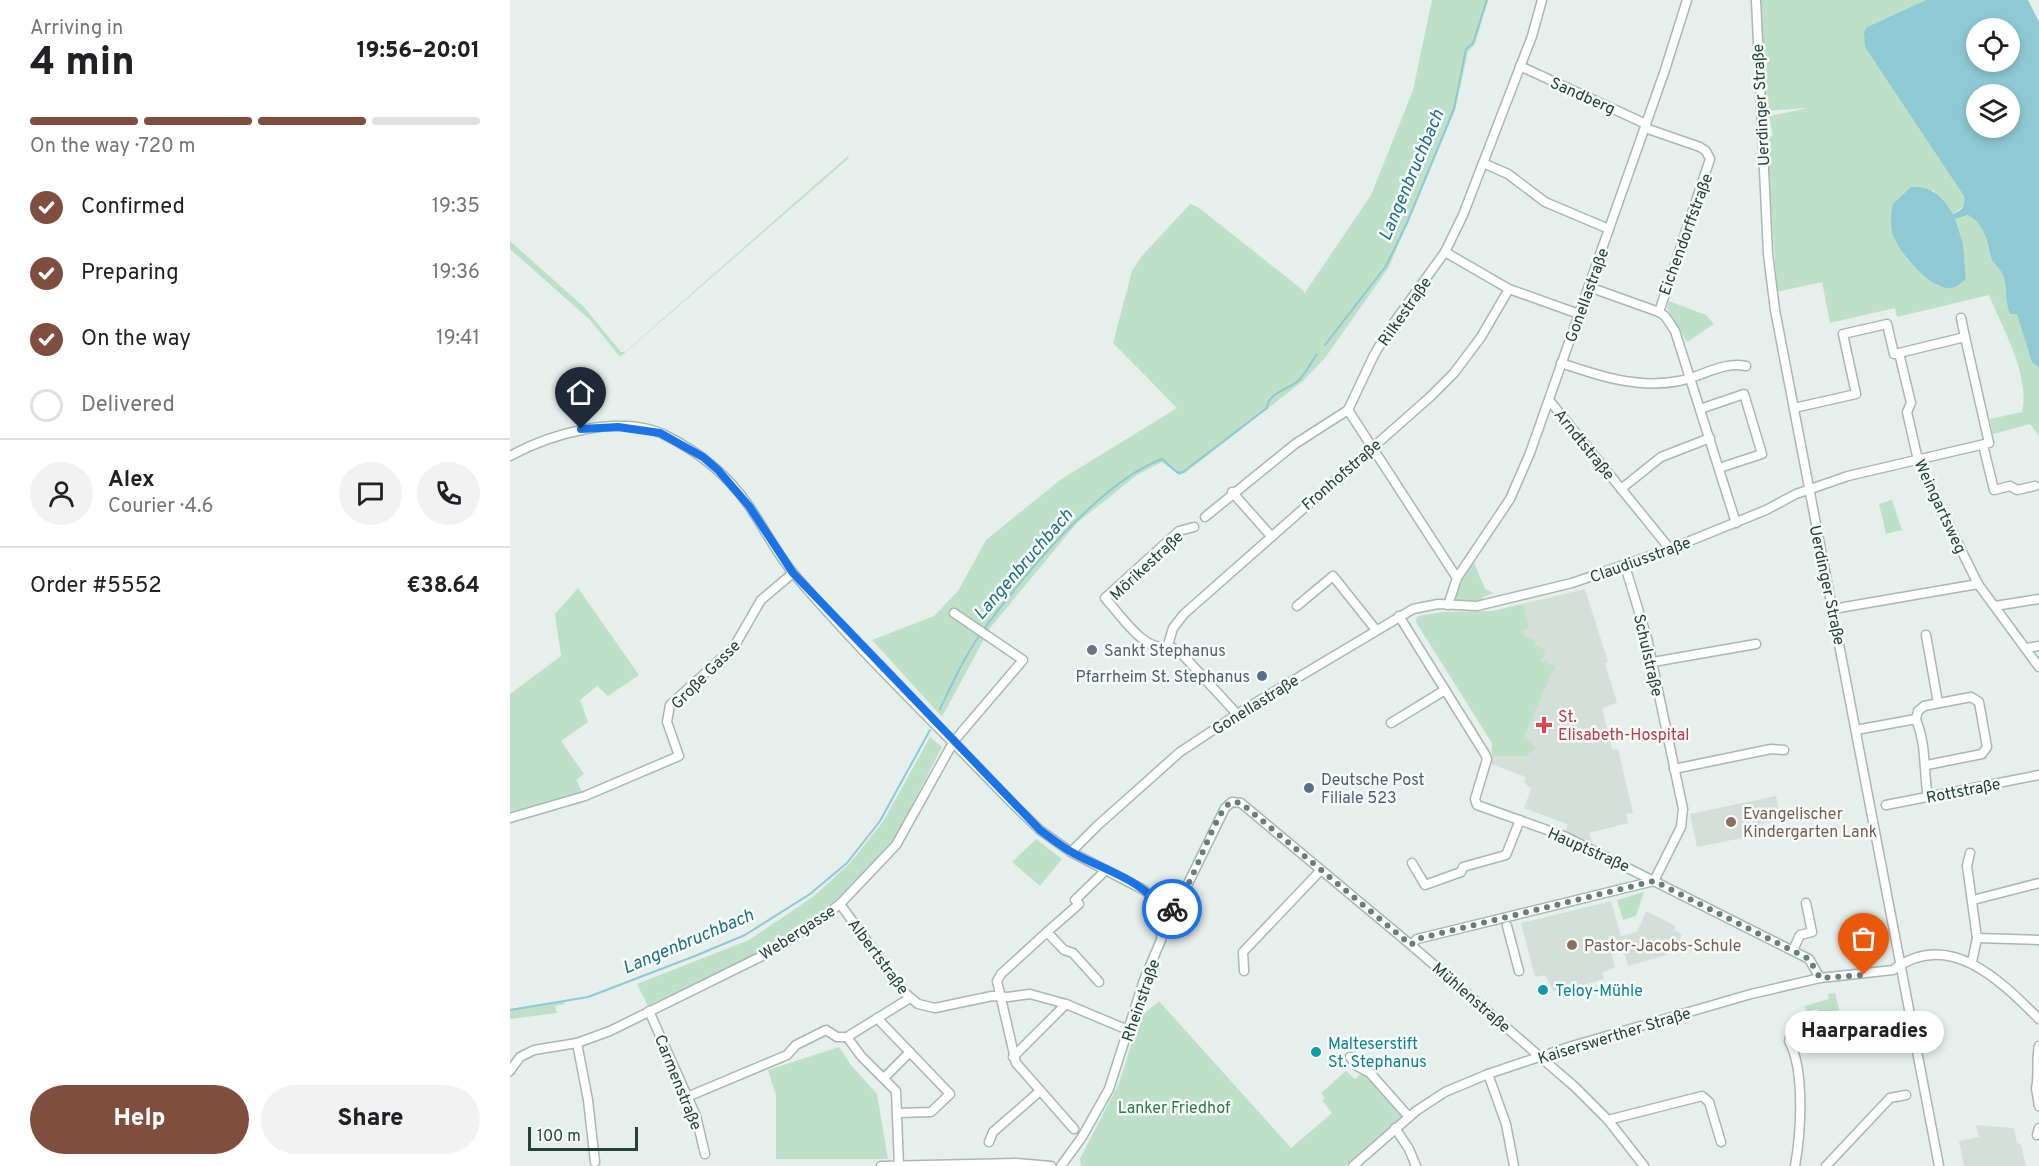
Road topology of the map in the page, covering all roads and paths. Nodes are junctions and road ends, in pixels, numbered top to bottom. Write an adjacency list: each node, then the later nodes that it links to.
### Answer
1 (1542, 0): 4 (street, Rilkestraße)
2 (1687, 0): 5 (street, Gonellastraße)
3 (1756, 0): 20 (street, Uerdinger Straße)
4 (1520, 66): 5 (street, Sandberg); 6 (street, Rilkestraße)
5 (1646, 126): 7 (street, Gonellastraße); 11 (street, Eichendorffstraße)
6 (1483, 163): 7 (street); 8 (street, Rilkestraße)
7 (1609, 229): 9 (street, Gonellastraße)
8 (1445, 252): 10 (street); 22 (street, Rilkestraße)
9 (1589, 287): 11 (street, Eichendorffstraße); 12 (street, Gonellastraße)
10 (1509, 289): 12 (street); 25 (street, Fronhofstraße)
11 (1659, 312): 18 (street, Eichendorffstraße)
12 (1579, 314): 16 (street, Gonellastraße)
13 (1961, 318): 14 (street)
14 (1965, 337): 15 (street); 24 (street)
15 (1899, 353): 20 (street, Weingartsweg); 27 (street, Weingartsweg)
16 (1561, 363): 18 (street); 19 (street, Gonellastraße)
17 (1746, 366): 18 (street)
18 (1690, 379): 21 (street)
19 (1549, 400): 30 (street, Arndtstraße); 40 (street, Gonellastraße)
20 (1794, 408): 31 (street, Uerdinger Straße)
21 (1700, 409): 23 (street); 28 (street)
22 (1348, 410): 25 (street); 32 (street)
23 (1710, 438): 28 (street); 30 (street, Arndtstraße)
24 (1983, 445): 27 (street, Claudiusstraße); 29 (street)
25 (1372, 447): 36 (street, Fronhofstraße); 40 (street)
26 (510, 456): 39 (street)
27 (1918, 460): 31 (street, Claudiusstraße); 41 (street, Weingartsweg)
28 (1719, 468): 34 (street)
29 (2035, 486)
30 (1621, 489): 37 (street, Arndtstraße)
31 (1808, 489): 34 (street, Claudiusstraße); 47 (street, Uerdinger Straße)
32 (1233, 492): 33 (street); 36 (street)
33 (1205, 518)
34 (1737, 523): 37 (street, Claudiusstraße)
35 (1194, 527): 54 (street, Mörikestraße)
36 (1271, 536): 54 (street, Fronhofstraße)
37 (1670, 549): 38 (street, Claudiusstraße)
38 (1625, 566): 45 (street, Claudiusstraße); 56 (street, Schulstraße)
39 (793, 573): 64 (street); 71 (street, Große Gasse)
40 (1457, 578): 43 (street)
41 (1978, 584): 46 (street, Weingartsweg); 47 (street)
42 (2039, 599): 46 (street)
43 (1448, 605): 45 (street, Gonellastraße); 49 (street, Gonellastraße)
44 (1298, 606): 50 (street)
45 (1466, 606)
46 (1995, 606): 55 (street, Weingartsweg)
47 (1833, 609): 63 (street, Uerdinger Straße)
48 (954, 613): 64 (street, Webergasse)
49 (1399, 616): 50 (street, Gonellastraße); 58 (street)
50 (1376, 630): 60 (street, Gonellastraße)
51 (1926, 635): 59 (street)
52 (1756, 644): 56 (street)
53 (2039, 646): 55 (street)
54 (1171, 647): 60 (street)
55 (2027, 648): 57 (street, Weingartsweg)
56 (1653, 662): 67 (street, Schulstraße)
57 (2039, 666)
58 (1445, 690): 62 (street); 72 (street, Hauptstraße)
59 (1938, 703): 61 (street); 66 (street)
60 (1237, 714): 73 (street, Gonellastraße)
61 (1916, 718): 63 (street); 66 (street)
62 (1390, 723)
63 (1856, 730): 91 (street, Uerdinger Straße)
64 (954, 741): 73 (street); 82 (street, Webergasse)
65 (1784, 750): 67 (street)
66 (1927, 765): 69 (street)
67 (1674, 769): 78 (street, Schulstraße)
68 (2039, 776): 69 (street, Rottstraße)
69 (1928, 797): 70 (street, Rottstraße)
70 (1886, 805)
71 (510, 818)
72 (1520, 820): 75 (street); 78 (street, Hauptstraße)
73 (1071, 852): 76 (street)
74 (1970, 853): 80 (street)
75 (1412, 863)
76 (1106, 870): 83 (street); 85 (street)
77 (1321, 870): 83 (street, Mühlenstraße); 88 (street, Mühlenstraße); 92 (street)
78 (1654, 881): 88 (street); 89 (street, Hauptstraße)
79 (2039, 883): 80 (street)
80 (1973, 900): 86 (street)
81 (1806, 903): 89 (street)
82 (840, 904): 97 (street, Albertstraße); 99 (street, Webergasse)
83 (1164, 912): 103 (street, Rheinstraße)
84 (1507, 926): 93 (street)
85 (1047, 932): 95 (street); 96 (street)
86 (1977, 938): 87 (street); 90 (street)
87 (2039, 940)
88 (1411, 945): 110 (street, Mühlenstraße)
89 (1793, 950): 94 (street, Hauptstraße)
90 (1972, 962): 91 (street, Kaiserswerther Straße); 101 (street)
91 (1900, 964): 94 (street, Kaiserswerther Straße); 137 (street, Uerdinger Straße)
92 (1244, 970)
93 (1519, 971)
94 (1820, 978): 110 (street, Kaiserswerther Straße)
95 (1100, 982)
96 (1000, 996): 97 (street, Albertstraße); 98 (street, Albertstraße); 108 (street)
97 (910, 998): 100 (street)
98 (1066, 1004): 103 (street, Albertstraße); 108 (street)
99 (649, 1011): 105 (street, Webergasse); 116 (street, Carmenstraße)
100 (878, 1018): 104 (street); 107 (street)
101 (2039, 1018)
102 (1793, 1024): 135 (street)
103 (1128, 1030): 130 (street, Rheinstraße)
104 (847, 1037): 113 (street); 116 (street)
105 (577, 1043): 111 (street, Webergasse); 126 (street)
106 (2039, 1046): 117 (street)
107 (910, 1052): 113 (street); 118 (street)
108 (1013, 1057): 114 (street)
109 (1350, 1057): 119 (street)
110 (1540, 1057): 112 (street, Kaiserswerther Straße); 120 (street, Mühlenstraße)
111 (510, 1071)
112 (1488, 1074): 119 (street, Kaiserswerther Straße); 133 (street)
113 (885, 1077): 118 (street)
114 (1040, 1091): 122 (street); 123 (street)
115 (1906, 1095): 136 (street)
116 (687, 1097): 125 (street, Carmenstraße)
117 (2039, 1106)
118 (898, 1113): 128 (street)
119 (1409, 1117): 121 (street, Kaiserswerther Straße)
120 (1608, 1120): 124 (street); 134 (street, Mühlenstraße)
121 (1395, 1128): 131 (street, Kaiserswerther Straße); 132 (street)
122 (1074, 1129)
123 (989, 1142)
124 (1721, 1142)
125 (705, 1154)
126 (595, 1162)
127 (881, 1166): 128 (street)
128 (899, 1166): 129 (street)
129 (1051, 1166)
130 (1060, 1166)
131 (1353, 1166)
132 (1416, 1166)
133 (1514, 1166)
134 (1644, 1166)
135 (1795, 1166)
136 (1826, 1166)
137 (1939, 1166)

